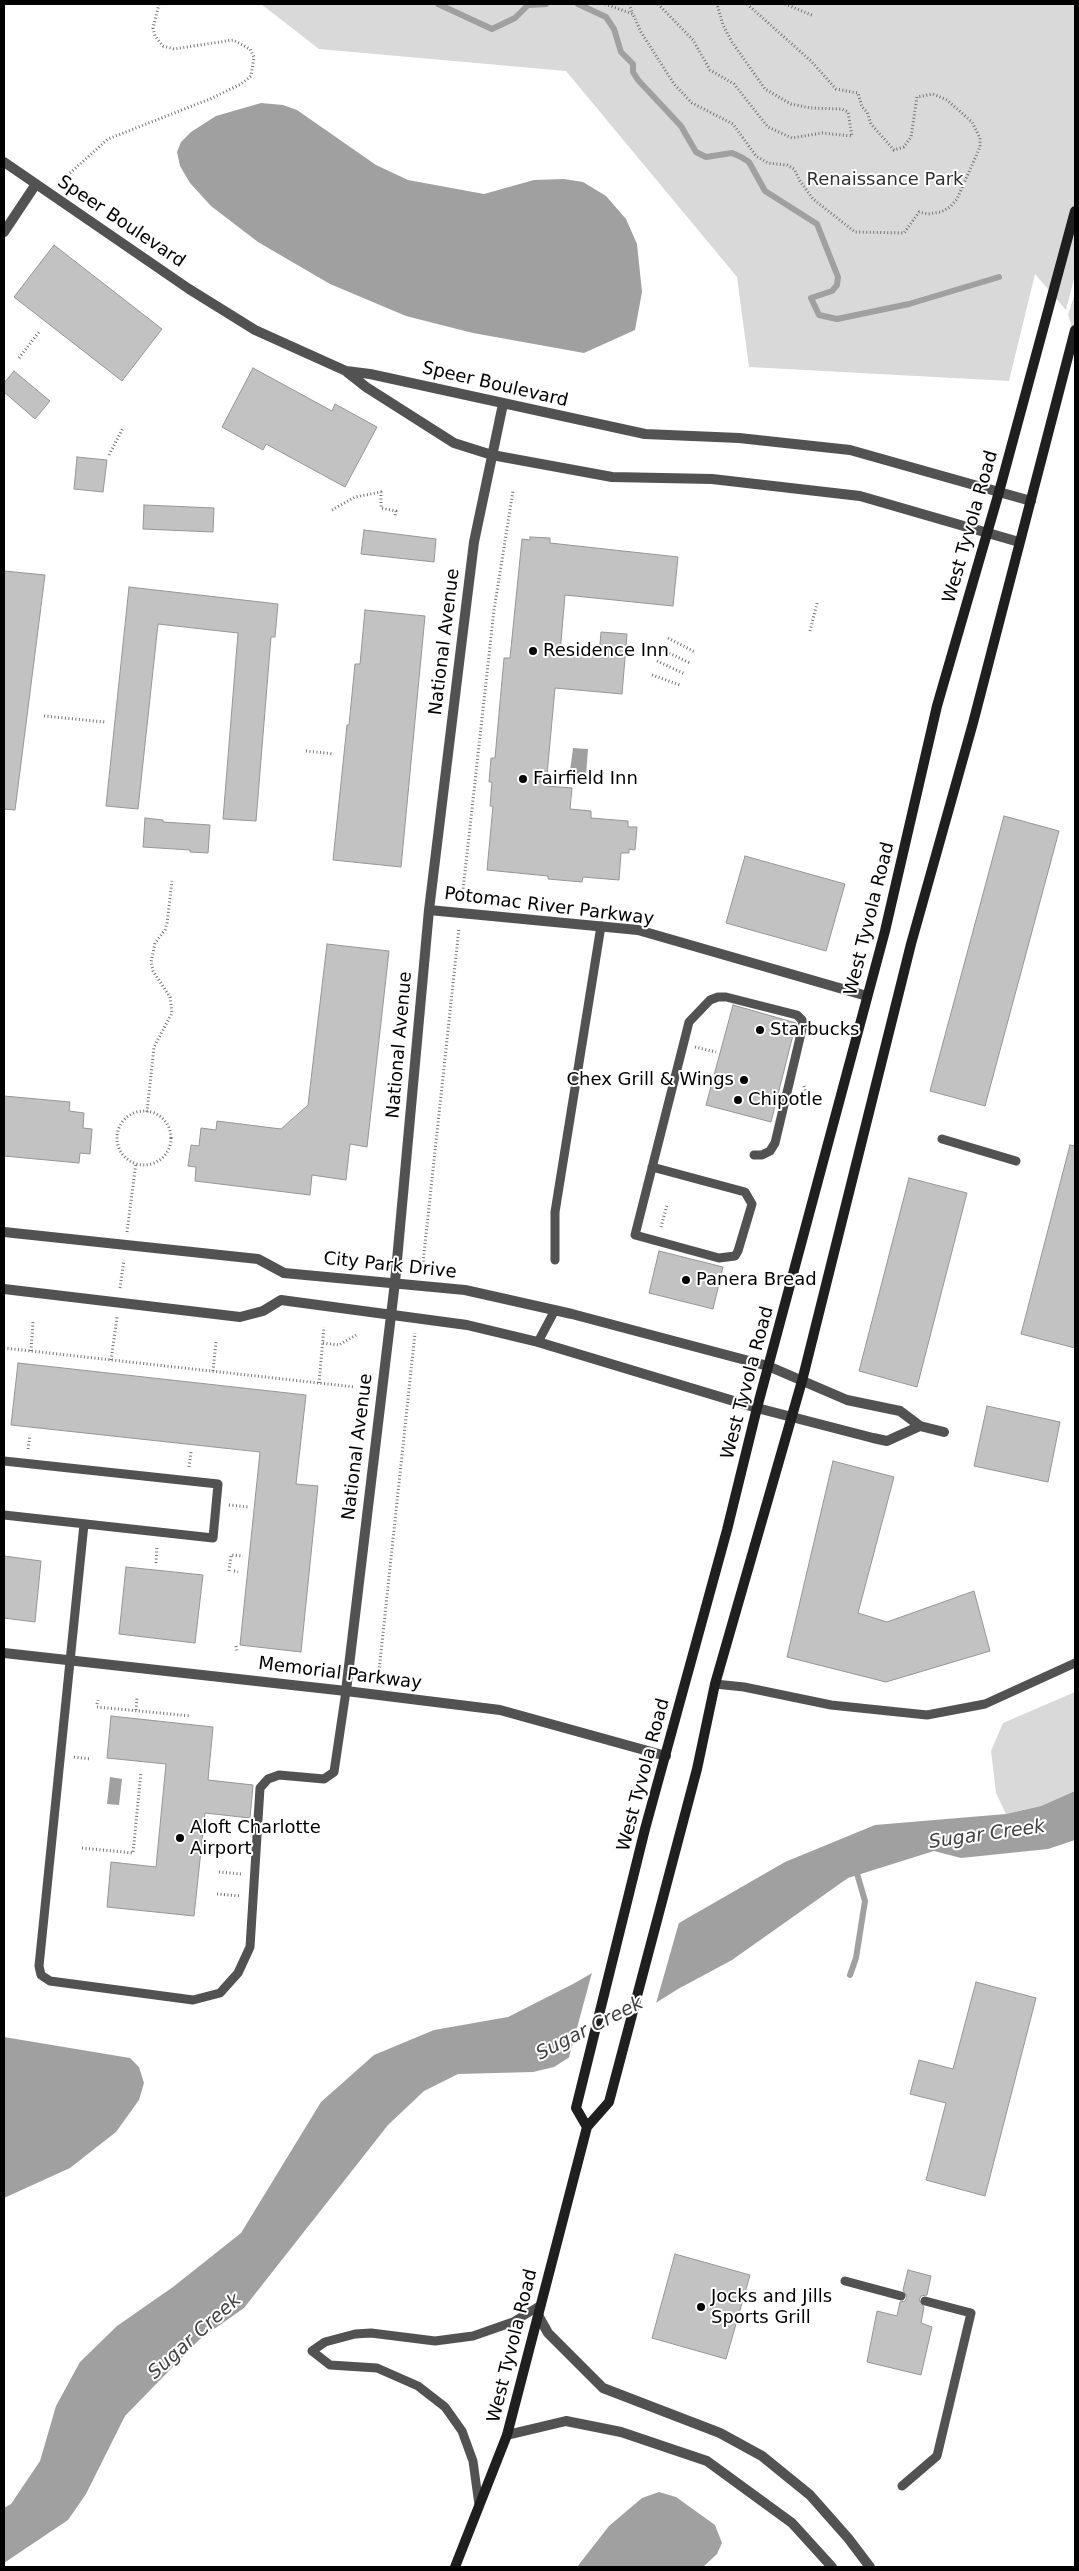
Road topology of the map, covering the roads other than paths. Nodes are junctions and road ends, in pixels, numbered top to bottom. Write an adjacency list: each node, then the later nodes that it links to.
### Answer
1 (4, 162): 2 (street, Speer Boulevard)
2 (36, 184): 4 (street); 6 (street, Speer Boulevard)
3 (1075, 211): 9 (main road, West Tyvola Road)
4 (4, 232)
5 (1075, 330): 10 (main road, West Tyvola Road)
6 (346, 371): 7 (street, Speer Boulevard); 8 (street)
7 (503, 404): 8 (street, National Avenue); 9 (street, Speer Boulevard)
8 (492, 455): 11 (street); 13 (street, National Avenue)
9 (999, 492): 10 (street, Speer Boulevard); 11 (main road, West Tyvola Road)
10 (1031, 501): 12 (main road, West Tyvola Road)
11 (987, 533): 12 (street); 15 (main road, West Tyvola Road)
12 (1019, 542): 28 (main road, West Tyvola Road)
13 (429, 910): 14 (street, Potomac River Parkway); 22 (street, National Avenue)
14 (601, 926): 15 (street, Potomac River Parkway); 21 (lane)
15 (867, 996): 27 (main road, West Tyvola Road)
16 (942, 1139): 18 (lane)
17 (754, 1156): 19 (lane)
18 (1016, 1161)
19 (652, 1167): 19 (lane)
20 (4, 1232): 22 (street, City Park Drive)
21 (555, 1260)
22 (395, 1282): 24 (street, City Park Drive); 25 (street, National Avenue)
23 (4, 1289): 25 (street)
24 (555, 1310): 26 (lane); 27 (street, City Park Drive)
25 (390, 1315): 26 (street); 40 (street, National Avenue)
26 (538, 1342): 29 (street)
27 (768, 1366): 28 (street, City Park Drive); 29 (main road, West Tyvola Road)
28 (802, 1381): 30 (main road, West Tyvola Road); 31 (street, City Park Drive)
29 (756, 1408): 30 (street); 41 (main road, West Tyvola Road)
30 (791, 1416): 31 (street); 39 (main road, West Tyvola Road)
31 (920, 1426): 32 (street)
32 (944, 1432)
33 (4, 1461): 35 (lane)
34 (4, 1515): 35 (lane)
35 (84, 1524): 37 (lane)
36 (4, 1653): 37 (street, Memorial Parkway)
37 (70, 1659): 40 (street, Memorial Parkway); 40 (lane)
38 (1075, 1663): 39 (lane)
39 (715, 1684): 42 (main road, West Tyvola Road)
40 (346, 1691): 41 (street, Memorial Parkway)
41 (666, 1756): 42 (main road, West Tyvola Road)
42 (587, 2127): 46 (main road, West Tyvola Road)
43 (845, 2282): 44 (lane)
44 (901, 2296)
45 (925, 2302): 48 (lane)
46 (539, 2310): 47 (main road, West Tyvola Road); 49 (lane); 52 (street)
47 (507, 2435): 49 (main road, West Tyvola Road); 51 (street)
48 (902, 2486)
49 (479, 2505): 50 (main road, West Tyvola Road)
50 (455, 2567)
51 (832, 2567)
52 (870, 2567)

